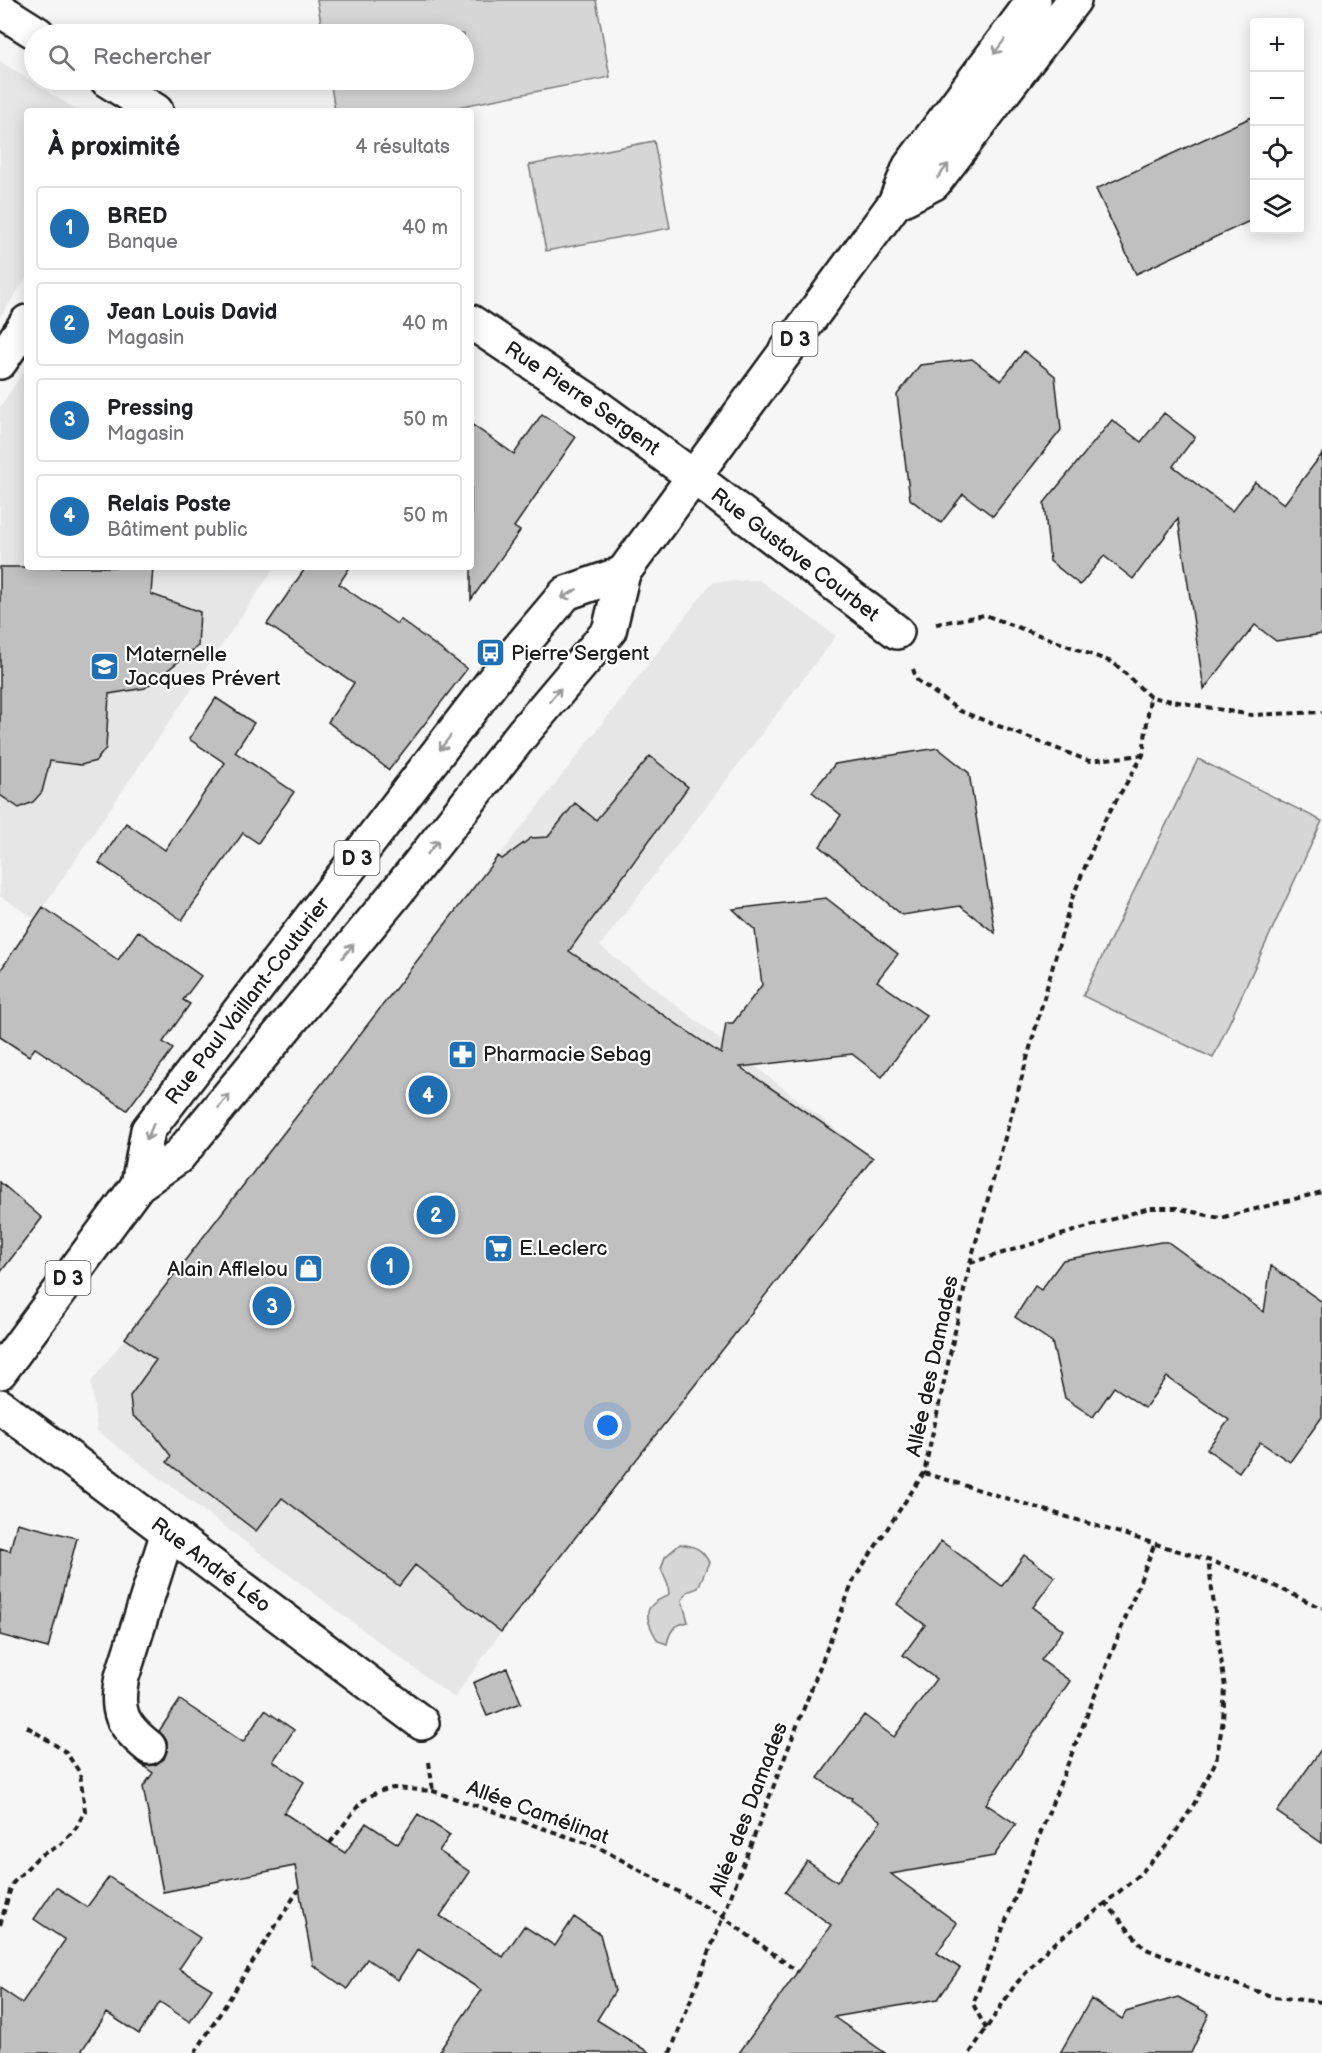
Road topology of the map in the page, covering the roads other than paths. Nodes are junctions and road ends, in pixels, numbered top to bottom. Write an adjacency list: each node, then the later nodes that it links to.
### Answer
1 (1034, 0): 7 (main road, Rue Paul Vaillant-Couturier / D 3, one-way to 7)
2 (1074, 0): 7 (main road, Rue Paul Vaillant-Couturier / D 3, one-way to 2)
3 (0, 10): 4 (main road)
4 (24, 25)
5 (123, 90): 6 (main road)
6 (151, 108)
7 (895, 203): 11 (main road, Rue Paul Vaillant-Couturier / D 3)
8 (474, 324): 11 (main road, Rue Pierre Sergent)
9 (24, 326): 10 (main road)
10 (0, 362)
11 (694, 477): 12 (main road, Rue Paul Vaillant-Couturier / D 3); 13 (main road, Rue Gustave Courbet)
12 (623, 573): 14 (main road, Rue Paul Vaillant-Couturier / D 3, one-way to 12); 14 (main road, Rue Paul Vaillant-Couturier / D 3, one-way to 14)
13 (897, 632)
14 (138, 1185): 15 (main road, Rue Paul Vaillant-Couturier / D 3)
15 (0, 1372)
16 (0, 1406): 17 (main road, Rue André Léo)
17 (168, 1532): 18 (main road, Rue André Léo); 19 (main road)
18 (422, 1723)
19 (149, 1747)

